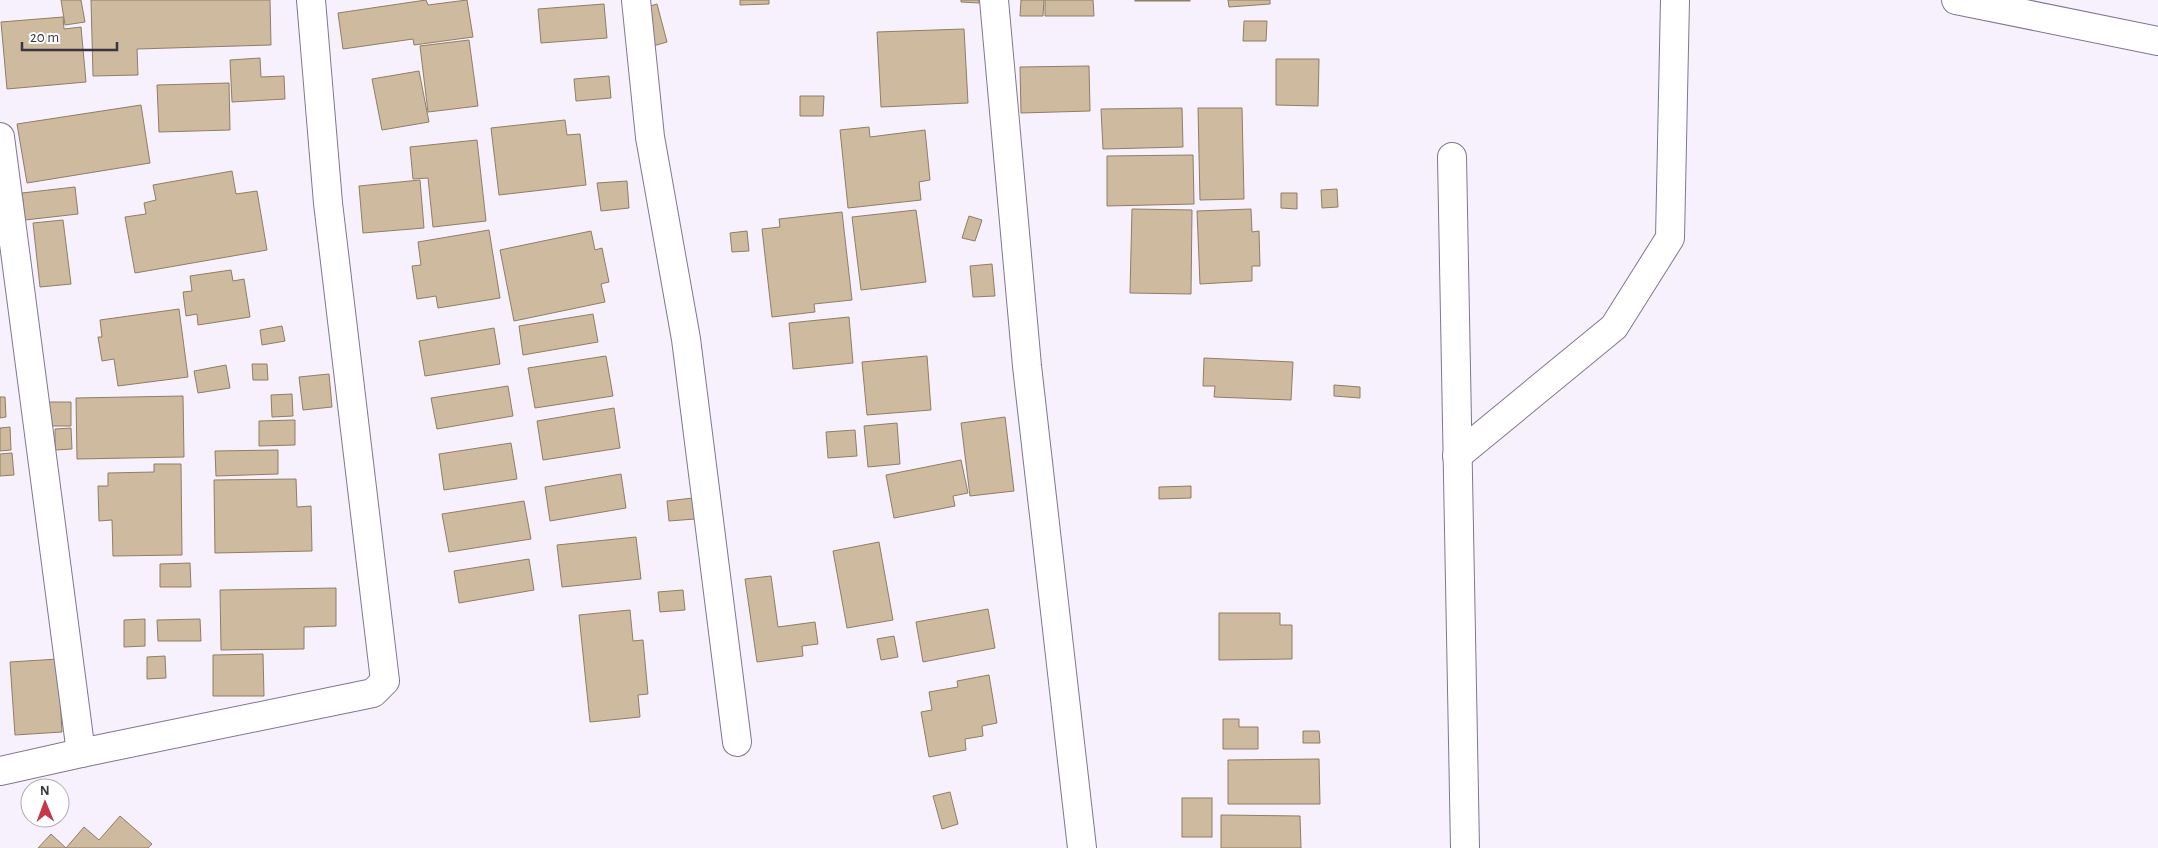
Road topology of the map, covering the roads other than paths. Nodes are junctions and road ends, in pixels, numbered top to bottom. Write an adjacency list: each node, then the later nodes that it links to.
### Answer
1 (311, 0): 11 (street)
2 (636, 0): 10 (street)
3 (994, 0): 13 (street)
4 (1675, 0): 9 (street)
5 (1956, 0): 6 (street)
6 (2158, 41)
7 (0, 138): 11 (street)
8 (1452, 157): 9 (street)
9 (1457, 456): 14 (street)
10 (737, 742)
11 (81, 753): 12 (street)
12 (0, 772)
13 (1082, 848)
14 (1465, 848)

